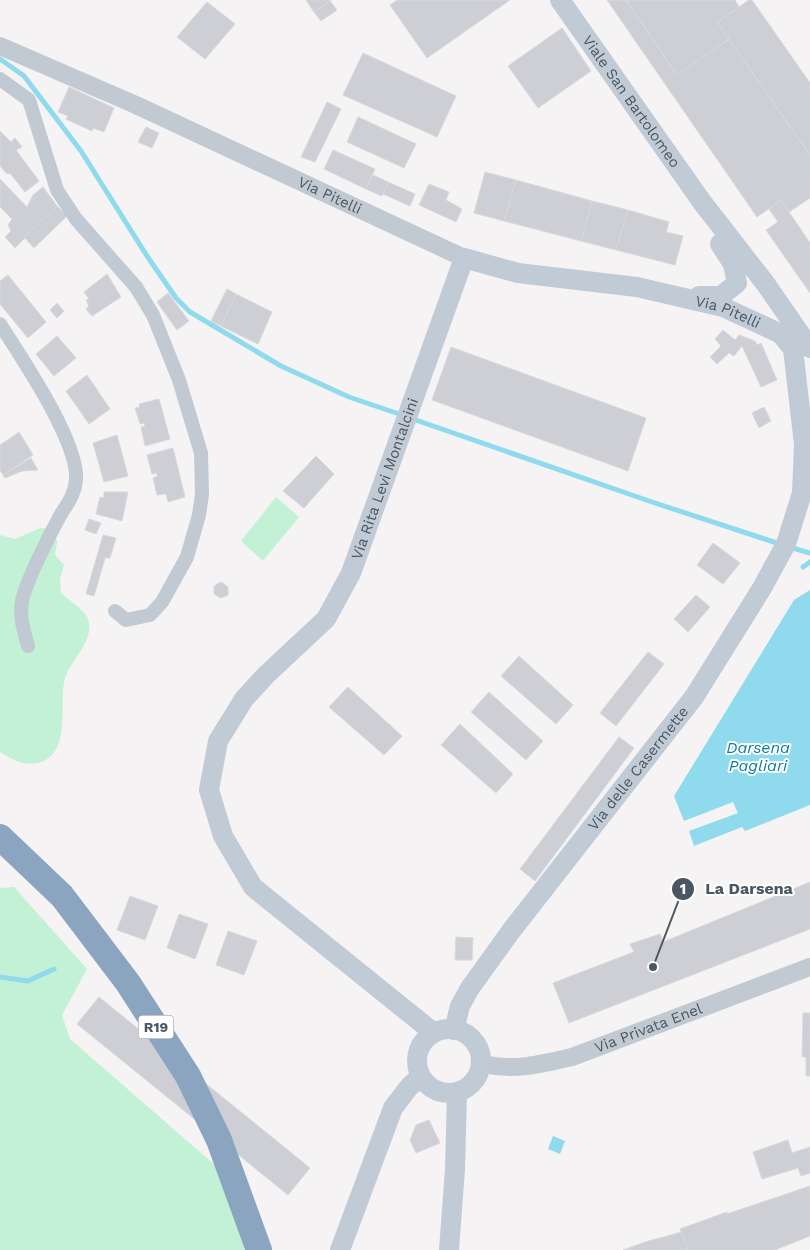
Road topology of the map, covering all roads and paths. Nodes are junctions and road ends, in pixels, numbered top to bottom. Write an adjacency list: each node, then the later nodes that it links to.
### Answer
1 (560, 0): 4 (main road, Viale San Bartolomeo)
2 (0, 46): 5 (street, Via Pitelli)
3 (0, 79): 12 (street)
4 (702, 202): 6 (main road, Viale San Bartolomeo); 9 (main road, Viale San Bartolomeo)
5 (464, 258): 7 (main road, Via Pitelli); 17 (main road, Via Rita Levi Montalcini)
6 (733, 264): 7 (main road, Via Pitelli)
7 (674, 296): 9 (main road, Via Pitelli)
8 (0, 324): 13 (street)
9 (795, 344): 10 (main road)
10 (807, 438): 11 (main road)
11 (806, 487): 16 (main road, Via delle Casermette)
12 (115, 611)
13 (28, 646)
14 (0, 837): 21 (highway, R19)
15 (810, 967): 18 (street, Via Privata Enel)
16 (454, 1030): 17 (main road); 18 (main road)
17 (434, 1033): 19 (main road)
18 (481, 1063): 20 (main road)
19 (420, 1077): 20 (main road); 22 (main road)
20 (457, 1093): 23 (main road)
21 (259, 1250)
22 (340, 1250)
23 (449, 1250)

